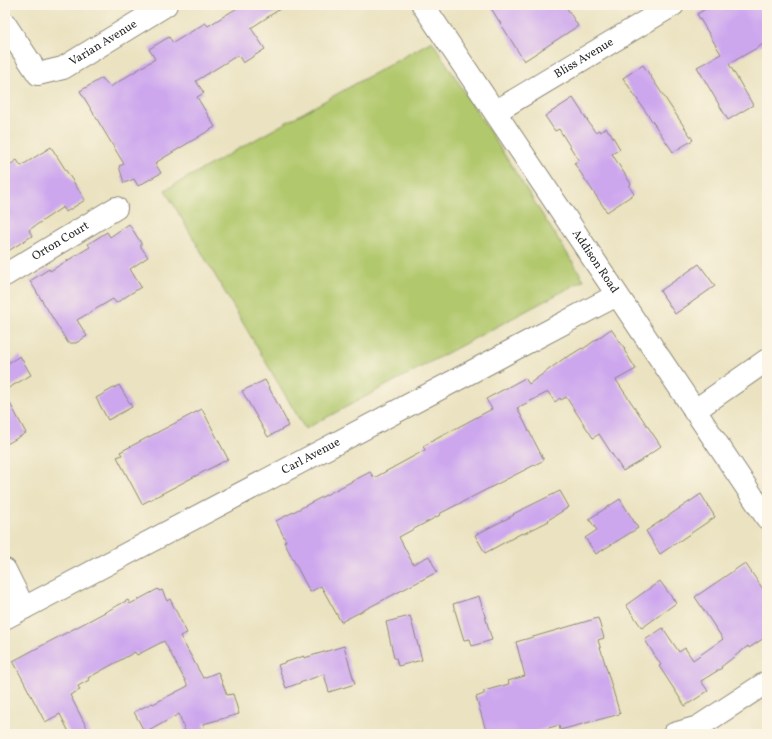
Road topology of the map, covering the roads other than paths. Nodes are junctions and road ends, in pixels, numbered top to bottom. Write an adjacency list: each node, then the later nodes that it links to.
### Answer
1 (166, 5): 4 (street, Varian Avenue)
2 (423, 5): 5 (street, Addison Road)
3 (673, 5): 5 (street, Bliss Avenue)
4 (5, 24)
5 (494, 112): 8 (street, Addison Road)
6 (116, 208): 7 (street, Orton Court)
7 (5, 275)
8 (617, 295): 10 (street, Addison Road); 13 (street, Carl Avenue)
9 (767, 360): 10 (street)
10 (694, 411): 11 (street, Addison Road)
11 (767, 518)
12 (5, 570): 13 (street)
13 (24, 608): 14 (street, Carl Avenue)
14 (5, 618)
15 (767, 682): 16 (street)
16 (674, 734)

